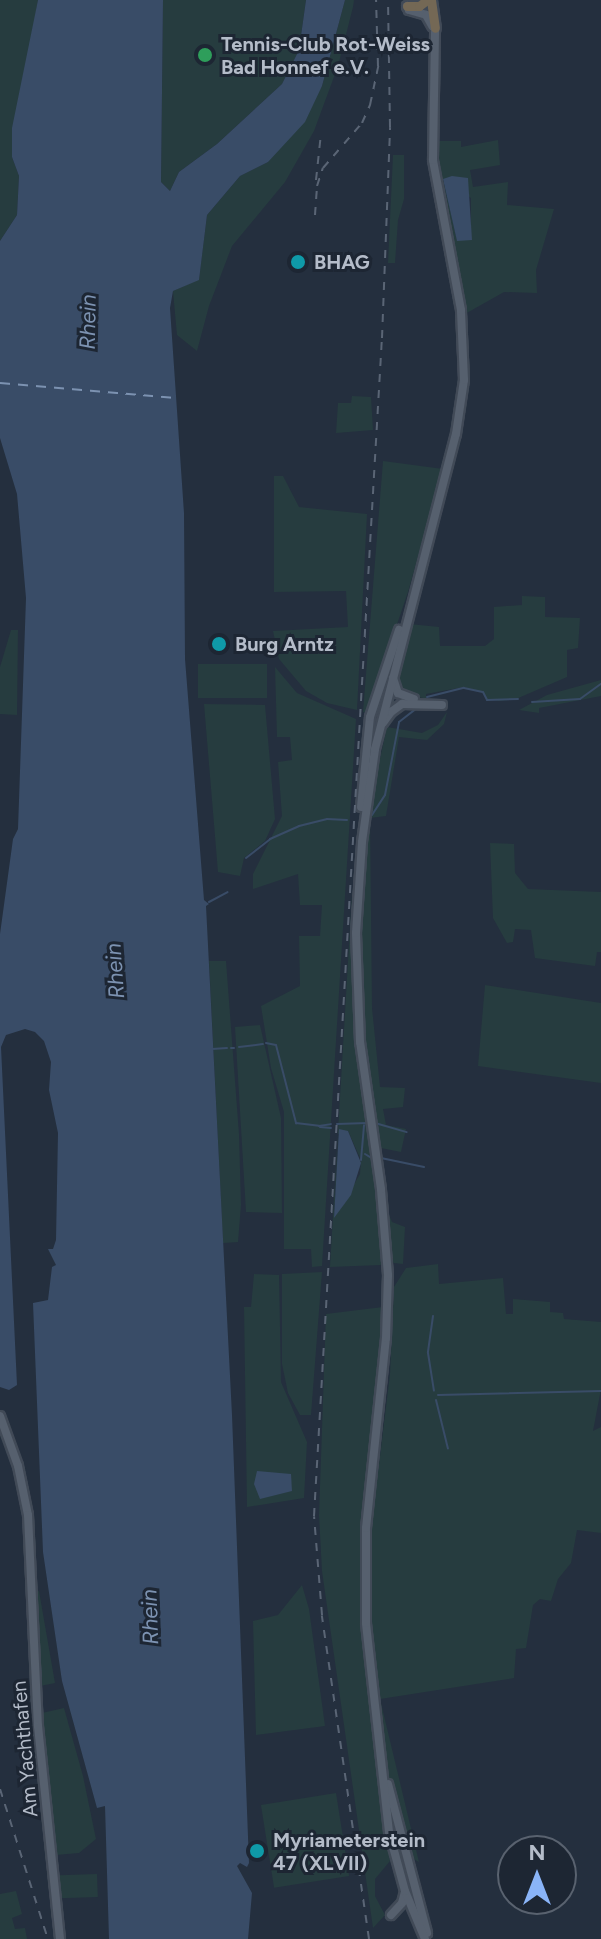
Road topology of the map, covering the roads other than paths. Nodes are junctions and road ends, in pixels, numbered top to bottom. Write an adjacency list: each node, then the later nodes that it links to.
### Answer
1 (431, 0): 2 (highway); 5 (highway)
2 (407, 6): 3 (main road)
3 (417, 11): 4 (main road); 6 (main road)
4 (405, 21)
5 (435, 28): 6 (main road)
6 (435, 47): 7 (main road)
7 (410, 608): 8 (main road); 12 (main road)
8 (393, 671): 9 (main road); 11 (main road)
9 (424, 704): 10 (main road); 11 (main road)
10 (434, 714)
11 (379, 730): 12 (main road)
12 (362, 842): 14 (main road)
13 (0, 1416): 17 (main road, Am Yachthafen)
14 (381, 1764): 15 (main road); 18 (main road)
15 (405, 1891): 16 (main road); 16 (main road)
16 (416, 1918): 18 (main road)
17 (60, 1939)
18 (427, 1939)

